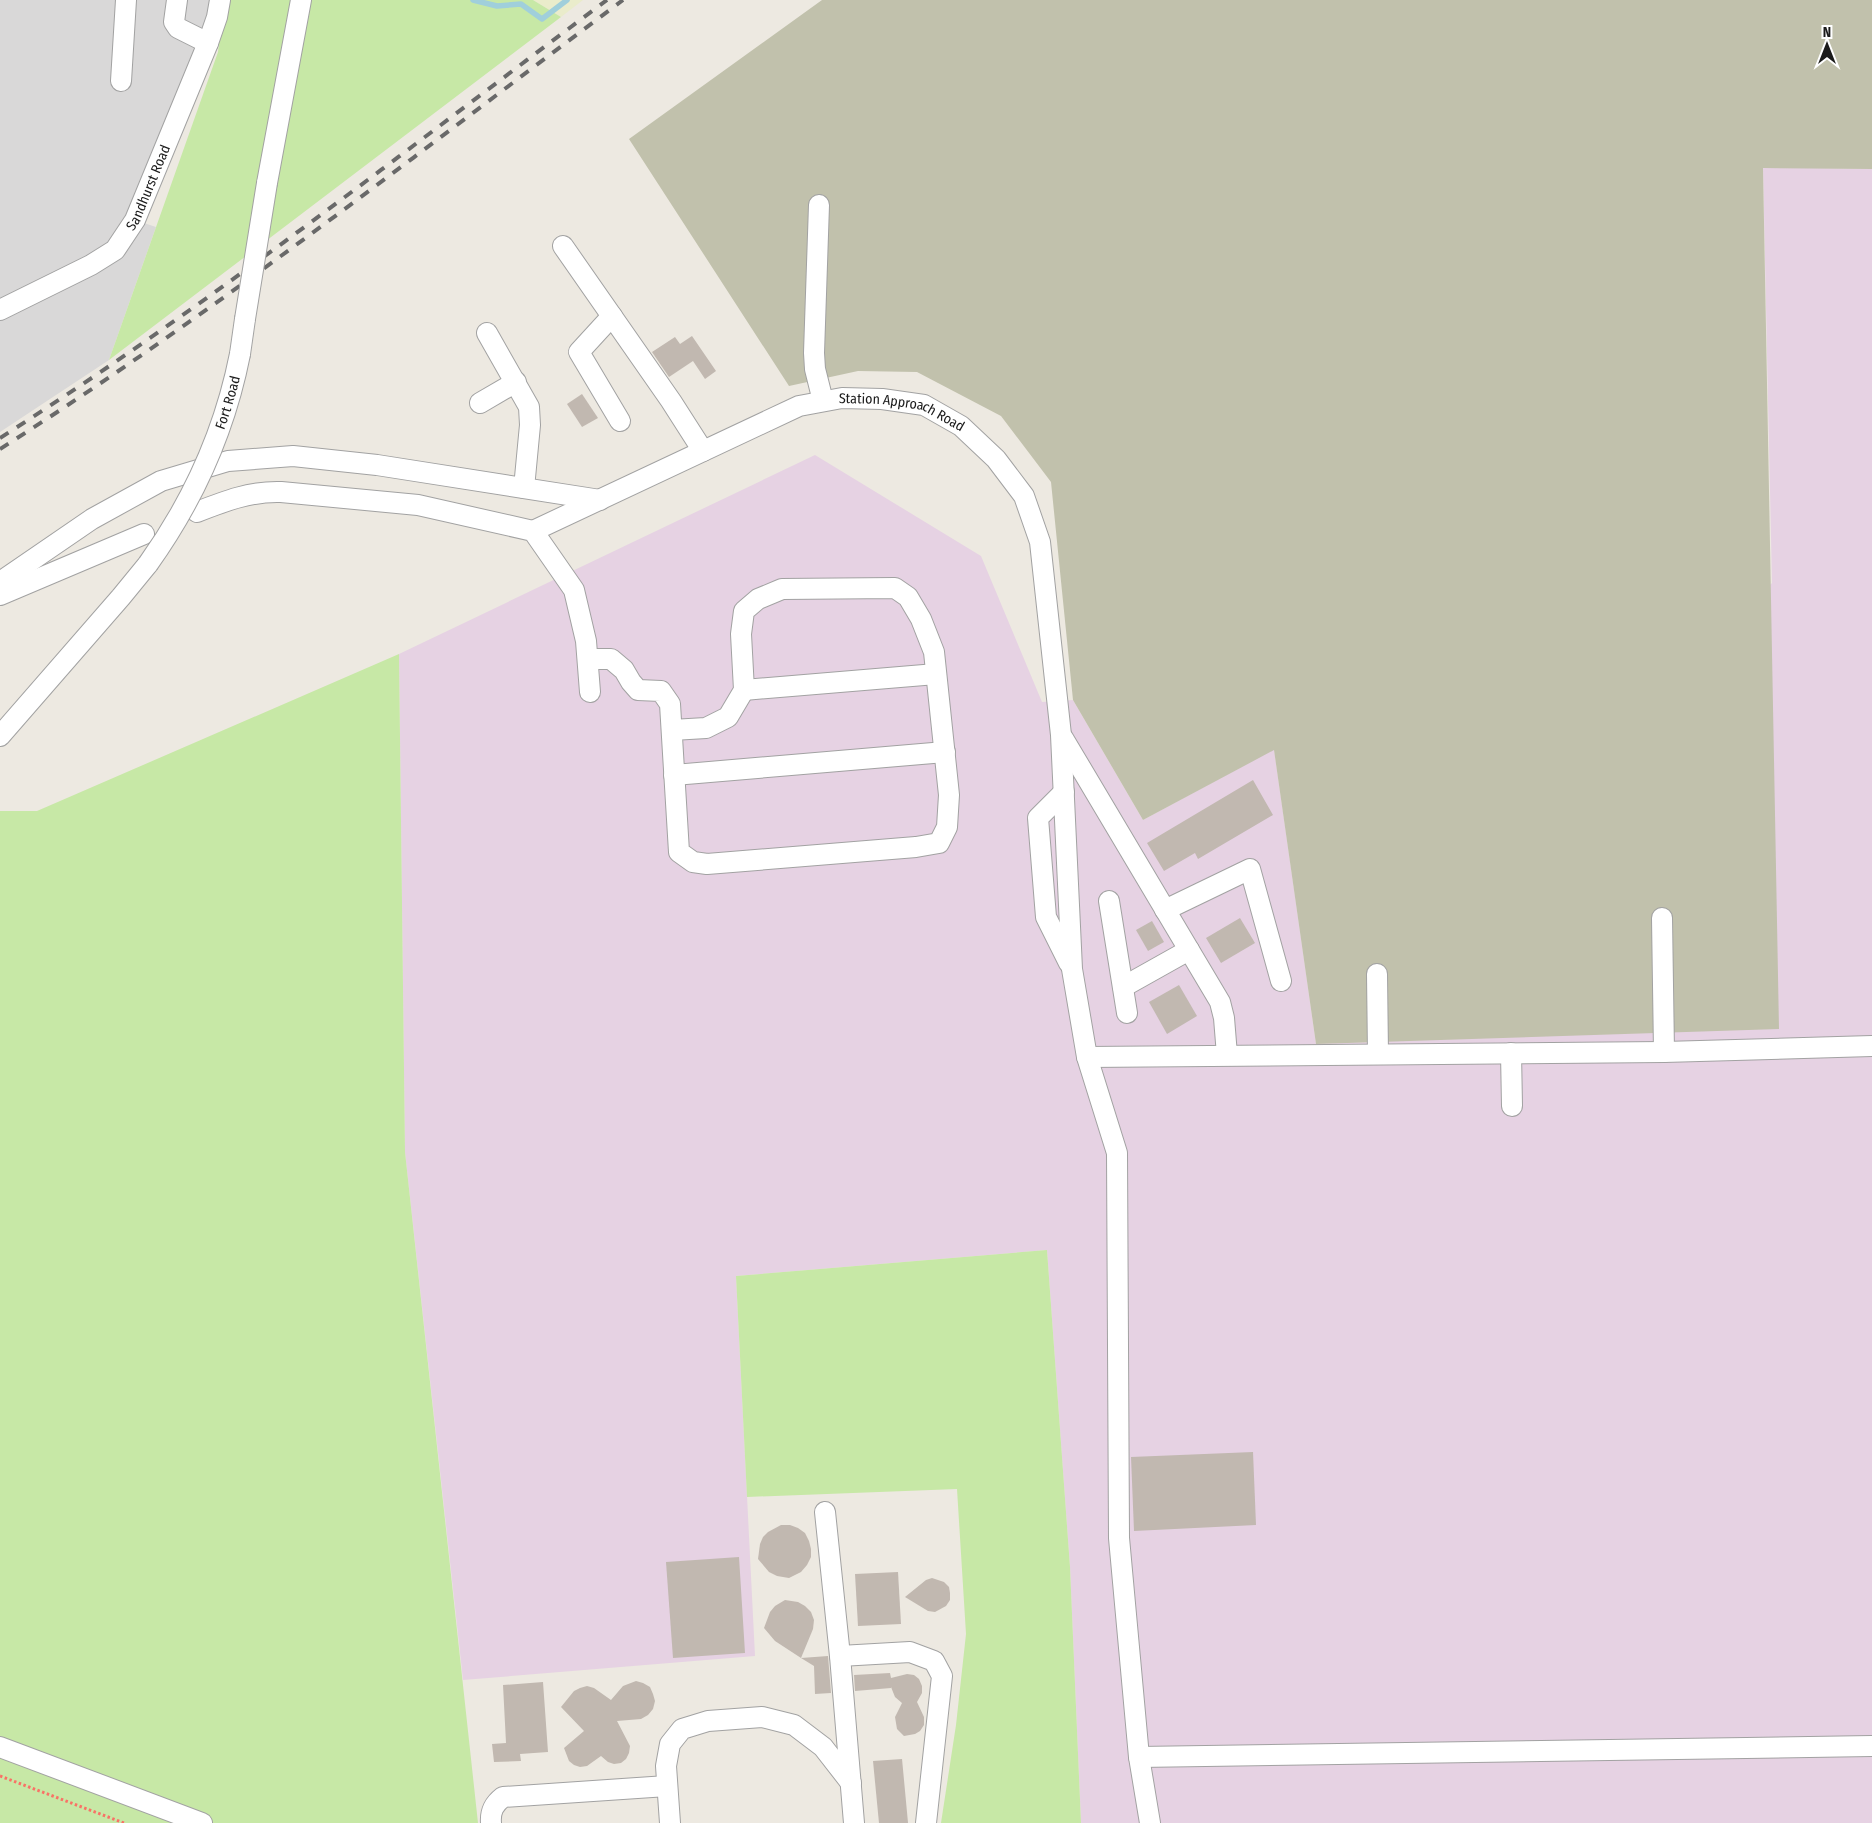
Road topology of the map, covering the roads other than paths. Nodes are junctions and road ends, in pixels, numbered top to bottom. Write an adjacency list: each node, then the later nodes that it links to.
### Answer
1 (126, 0): 6 (street)
2 (176, 0): 5 (street)
3 (220, 0): 5 (street, Sandhurst Road)
4 (301, 0): 30 (street, Fort Road, bridge)
5 (208, 43): 9 (street, Sandhurst Road)
6 (121, 81)
7 (819, 205): 13 (street)
8 (563, 246): 10 (street)
9 (0, 310)
10 (612, 316): 15 (street); 16 (street)
11 (487, 333): 12 (street)
12 (516, 382): 14 (street); 17 (street)
13 (823, 402): 16 (street, Station Approach Road); 29 (street, Station Approach Road)
14 (480, 403)
15 (620, 420)
16 (703, 452): 18 (street, Station Approach Road)
17 (524, 488): 18 (street); 22 (street)
18 (600, 500): 20 (street, Station Approach Road)
19 (197, 512): 20 (street)
20 (533, 531): 24 (street)
21 (144, 534): 23 (street)
22 (0, 582)
23 (0, 595)
24 (588, 659): 27 (street); 28 (street)
25 (936, 674): 26 (street); 26 (street); 31 (street)
26 (744, 690): 28 (street)
27 (590, 692)
28 (672, 730): 32 (street)
29 (1060, 734): 33 (street, Station Approach Road); 35 (street)
30 (0, 736)
31 (945, 752): 32 (street); 32 (street)
32 (674, 776)
33 (1064, 792): 38 (street, Station Approach Road); 38 (street)
34 (1109, 901): 41 (street)
35 (1165, 910): 37 (street); 40 (street)
36 (1662, 918): 44 (street)
37 (1189, 950): 41 (street); 47 (street)
38 (1072, 969): 48 (street)
39 (1377, 974): 46 (street)
40 (1281, 981)
41 (1123, 987): 42 (street)
42 (1127, 1013)
43 (1872, 1046): 44 (street)
44 (1664, 1052): 45 (street)
45 (1511, 1053): 46 (street); 49 (street)
46 (1378, 1054): 47 (street)
47 (1227, 1055): 48 (street)
48 (1087, 1057): 54 (street)
49 (1512, 1106)
50 (825, 1512): 51 (street)
51 (840, 1656): 55 (street); 61 (street)
52 (1872, 1746): 54 (street)
53 (0, 1747): 57 (street)
54 (1139, 1757): 62 (street)
55 (851, 1783): 56 (street); 60 (street)
56 (667, 1786): 58 (street); 59 (street)
57 (202, 1823)
58 (491, 1823)
59 (670, 1823)
60 (854, 1823)
61 (926, 1823)
62 (1150, 1823)

